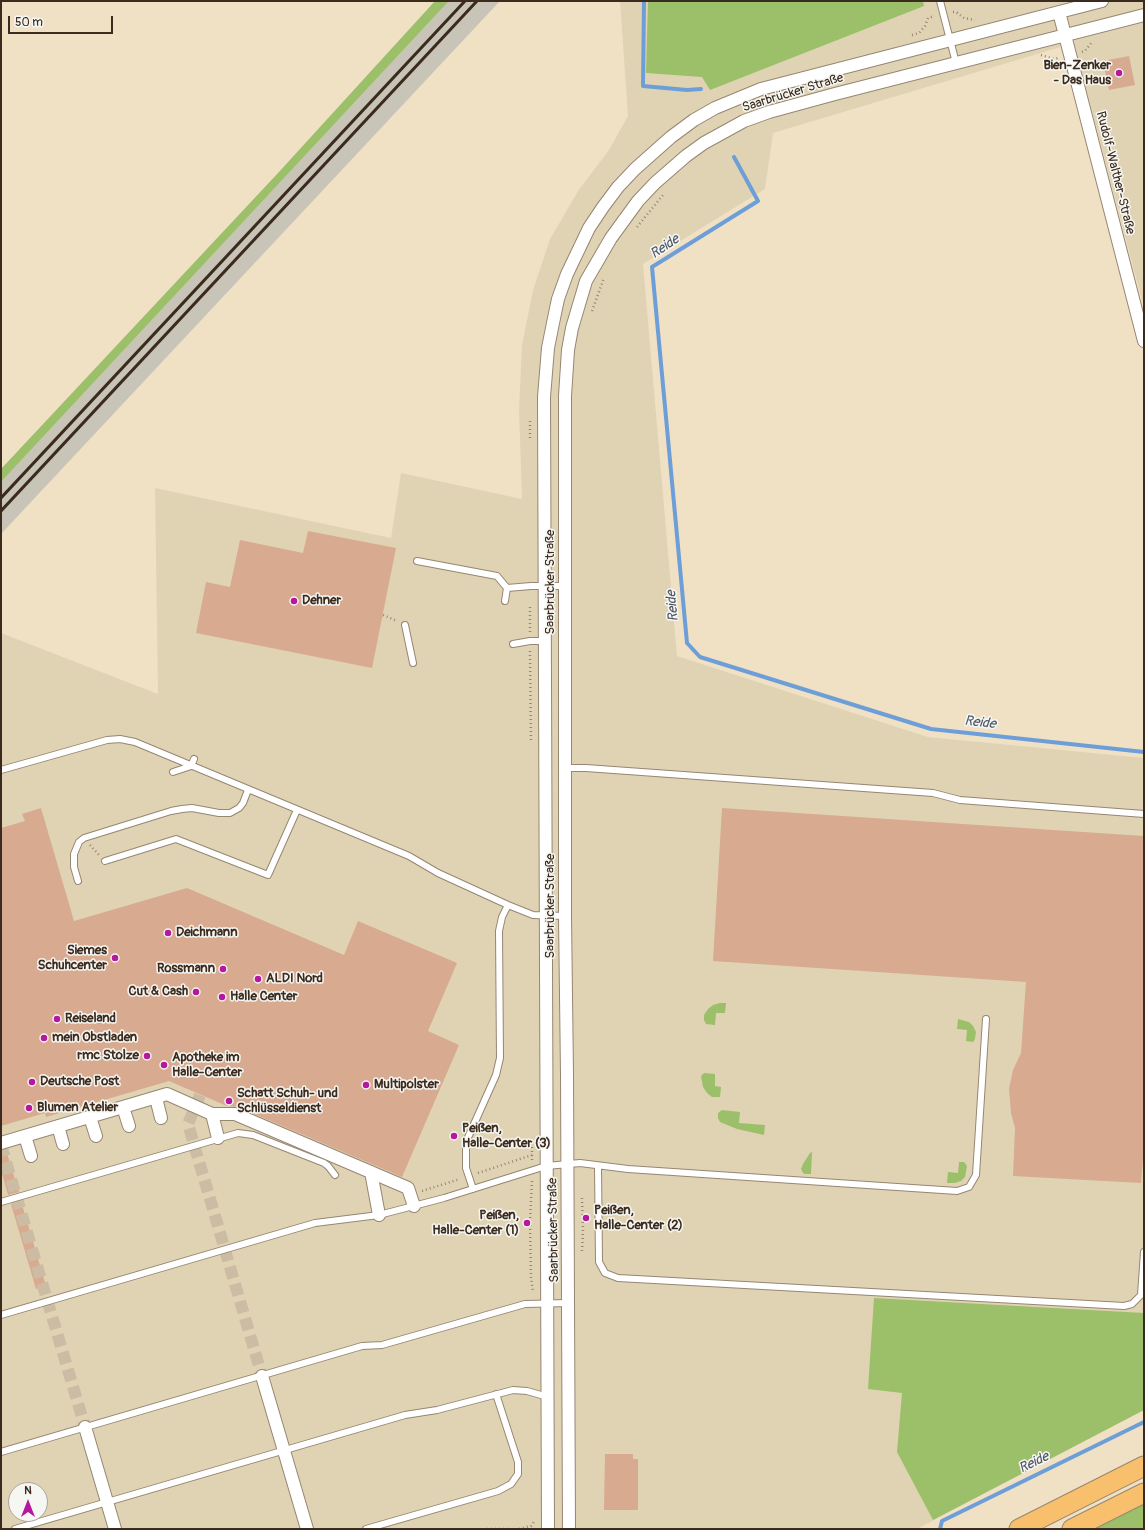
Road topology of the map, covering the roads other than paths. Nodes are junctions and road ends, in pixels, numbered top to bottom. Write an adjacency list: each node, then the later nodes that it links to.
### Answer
1 (940, 1): 6 (lane)
2 (1102, 1): 3 (street, Saarbrücker Straße)
3 (1059, 12): 5 (street, Rudolf-Walther-Straße); 6 (street, Saarbrücker Straße)
4 (1144, 15): 5 (street, Saarbrücker Straße)
5 (1065, 35): 7 (street, Saarbrücker Straße); 8 (street, Rudolf-Walther-Straße)
6 (949, 39): 7 (lane); 10 (street, Saarbrücker Straße)
7 (956, 63): 11 (street, Saarbrücker Straße)
8 (1144, 341)
9 (418, 561): 12 (lane)
10 (545, 586): 11 (lane); 12 (lane); 15 (street, Saarbrücker Straße)
11 (565, 586): 20 (street, Saarbrücker Straße)
12 (507, 588): 13 (lane)
13 (504, 601)
14 (404, 625): 17 (lane)
15 (545, 641): 16 (lane); 29 (street, Saarbrücker Straße)
16 (513, 644)
17 (413, 663)
18 (194, 759): 19 (lane)
19 (192, 766): 21 (lane); 22 (lane); 23 (lane)
20 (565, 768): 25 (lane); 30 (street, Saarbrücker Straße)
21 (1, 770)
22 (173, 772)
23 (248, 790): 24 (lane); 27 (lane)
24 (297, 810): 26 (lane); 28 (lane)
25 (1144, 814)
26 (105, 862)
27 (78, 881)
28 (508, 905): 29 (lane); 52 (lane)
29 (545, 916): 30 (lane); 48 (street, Saarbrücker Straße)
30 (565, 916): 47 (street, Saarbrücker Straße)
31 (986, 1020): 49 (lane)
32 (156, 1098): 33 (street); 34 (street); 36 (street)
33 (123, 1107): 35 (street); 38 (street)
34 (212, 1114): 39 (street); 42 (street)
35 (90, 1117): 37 (street); 41 (street)
36 (161, 1118)
37 (58, 1126): 40 (street); 44 (street)
38 (129, 1126)
39 (256, 1130): 42 (lane); 45 (street)
40 (25, 1136): 43 (street); 46 (street)
41 (96, 1136)
42 (218, 1138): 53 (lane)
43 (1, 1143)
44 (63, 1144)
45 (296, 1146): 50 (street); 51 (lane)
46 (31, 1156)
47 (567, 1164): 48 (lane); 49 (lane); 58 (street, Saarbrücker Straße)
48 (546, 1166): 52 (lane); 57 (street, Saarbrücker Straße)
49 (598, 1166): 56 (lane)
50 (371, 1172): 54 (street); 55 (street)
51 (334, 1175)
52 (473, 1189): 54 (lane)
53 (1, 1202)
54 (414, 1206): 55 (lane)
55 (379, 1215): 59 (lane)
56 (1144, 1252)
57 (547, 1303): 58 (lane); 60 (lane); 62 (street, Saarbrücker Straße)
58 (568, 1303): 74 (street, Saarbrücker Straße)
59 (1, 1315)
60 (262, 1376): 63 (lane); 64 (street)
61 (499, 1393): 62 (lane); 64 (lane); 72 (lane)
62 (548, 1397): 73 (street, Saarbrücker Straße)
63 (85, 1428): 65 (lane); 68 (street)
64 (284, 1450): 68 (lane); 71 (street)
65 (1, 1452)
66 (1144, 1466): 75 (main road)
67 (1144, 1493): 76 (main road)
68 (107, 1502): 69 (lane); 70 (street)
69 (15, 1529)
70 (115, 1529)
71 (307, 1529)
72 (366, 1529)
73 (548, 1529)
74 (569, 1529)
75 (1019, 1529)
76 (1072, 1529)

